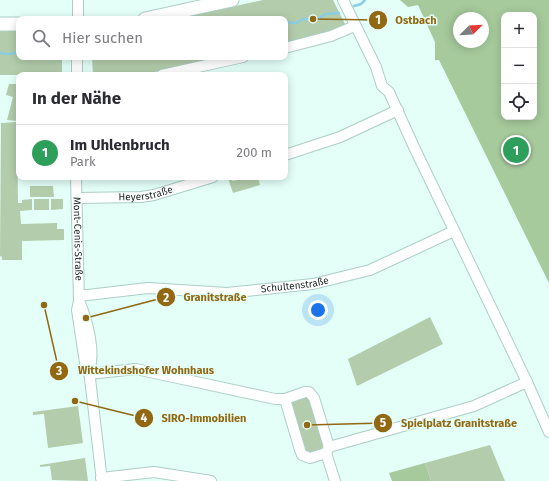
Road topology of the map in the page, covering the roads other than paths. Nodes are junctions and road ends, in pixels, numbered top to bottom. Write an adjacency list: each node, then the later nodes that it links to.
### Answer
1 (78, 0): 4 (street)
2 (232, 0): 5 (main road)
3 (343, 0): 8 (street)
4 (78, 16)
5 (159, 16)
6 (0, 24): 7 (main road)
7 (16, 24)
8 (355, 26): 9 (street); 14 (street)
9 (288, 47)
10 (77, 60): 12 (street)
11 (230, 60): 13 (street)
12 (77, 72)
13 (176, 72)
14 (398, 110): 15 (street); 19 (street)
15 (288, 154)
16 (76, 180): 18 (street, Mont-Cenis-Straße)
17 (203, 180): 18 (street, Heyerstraße)
18 (76, 198): 20 (street, Mont-Cenis-Straße)
19 (454, 231): 20 (street, Schultenstraße); 22 (street)
20 (79, 299): 21 (street, Mont-Cenis-Straße)
21 (89, 372): 23 (street); 26 (street, Mont-Cenis-Straße)
22 (527, 382): 24 (street); 25 (street)
23 (285, 399): 25 (street); 25 (street)
24 (549, 432)
25 (328, 450): 28 (street)
26 (102, 479): 27 (street)
27 (211, 481)
28 (335, 481)

